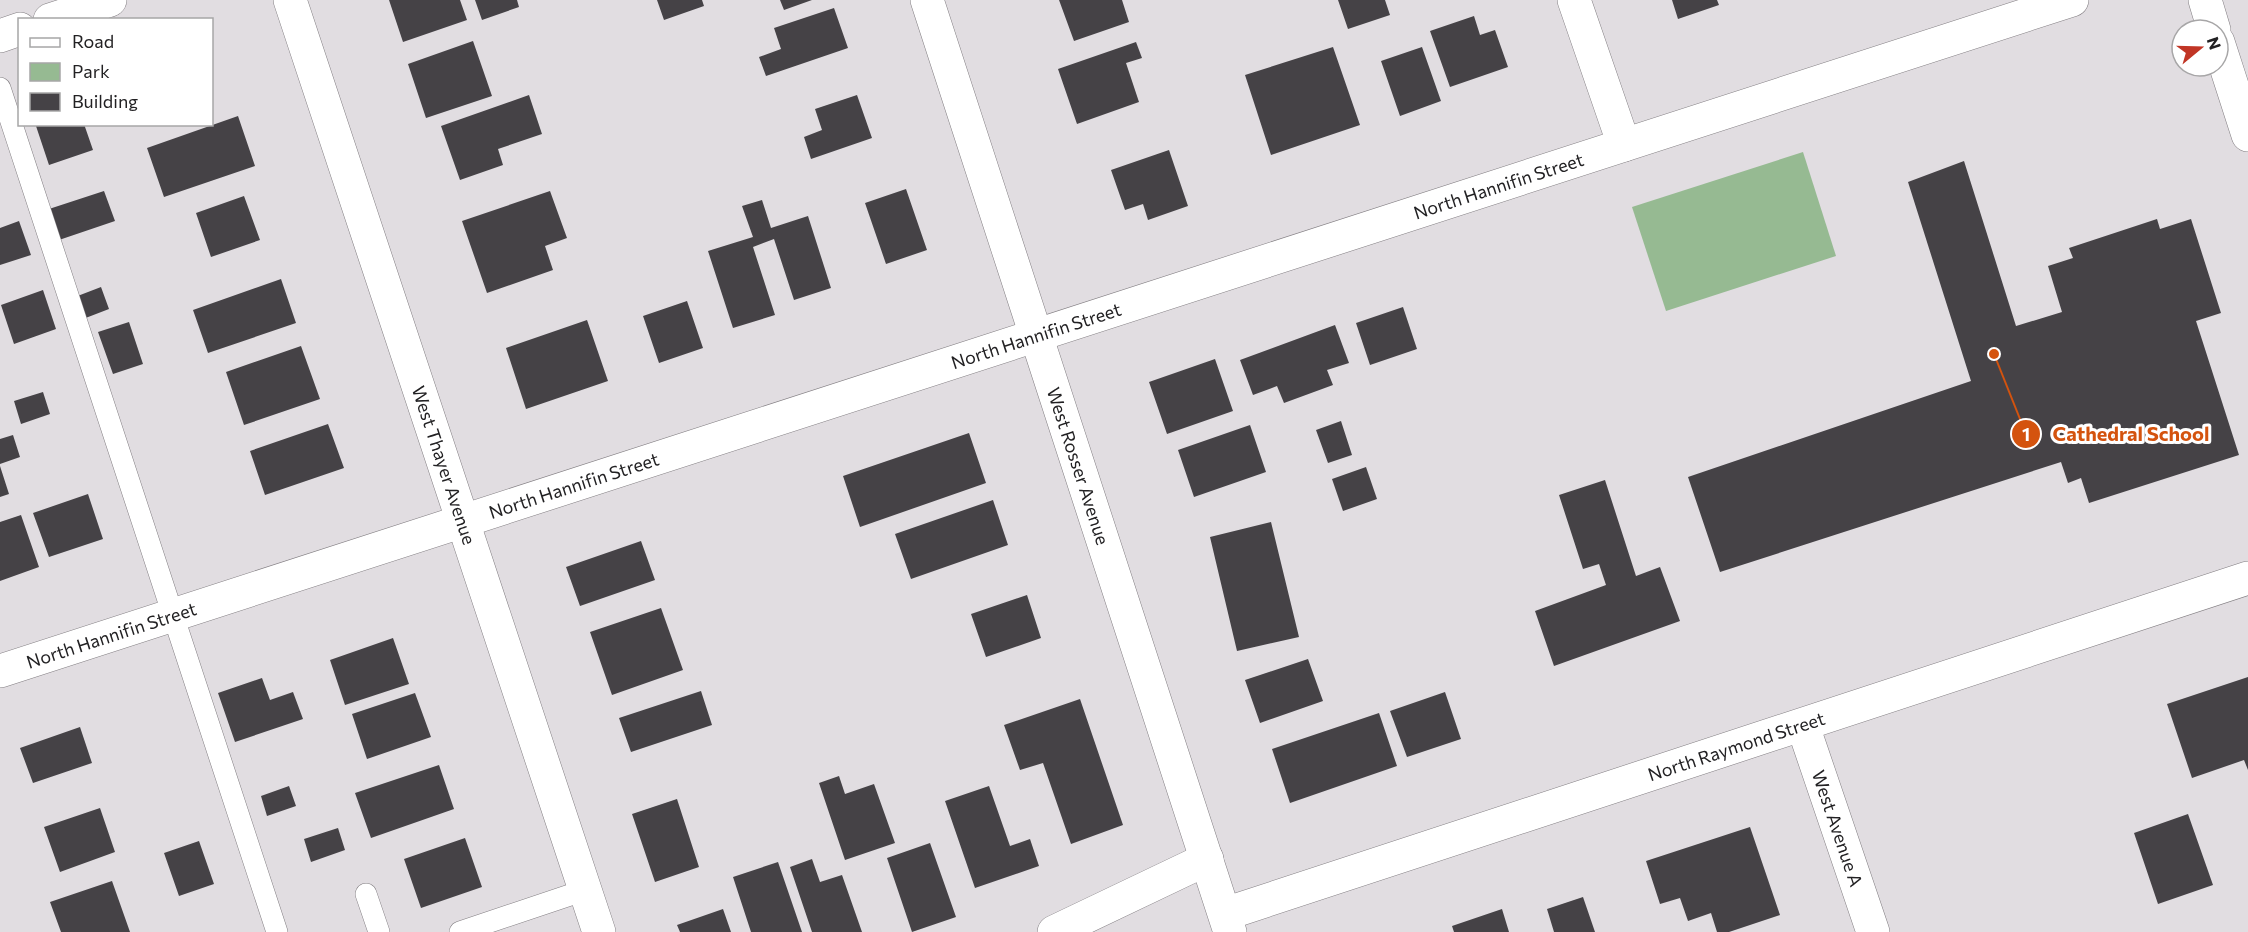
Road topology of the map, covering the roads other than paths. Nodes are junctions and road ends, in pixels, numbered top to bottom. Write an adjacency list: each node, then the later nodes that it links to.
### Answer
1 (110, 0): 7 (street)
2 (290, 0): 16 (street, West Thayer Avenue)
3 (927, 0): 15 (street, West Rosser Avenue)
4 (1574, 0): 14 (street)
5 (2072, 0): 14 (street, North Hannifin Street)
6 (2205, 0): 8 (street)
7 (56, 18)
8 (2210, 18)
9 (18, 30): 10 (street)
10 (0, 36)
11 (2230, 78): 13 (street)
12 (0, 88): 18 (lane)
13 (2248, 135)
14 (1624, 145): 15 (street, North Hannifin Street)
15 (1036, 337): 16 (street, North Hannifin Street); 21 (street, West Rosser Avenue)
16 (461, 521): 18 (street, North Hannifin Street); 22 (street, West Thayer Avenue)
17 (2248, 578): 20 (street, North Raymond Street)
18 (172, 615): 19 (street, North Hannifin Street); 25 (lane)
19 (0, 671)
20 (1803, 726): 24 (street, North Raymond Street); 30 (street, West Avenue A)
21 (1207, 859): 24 (street, West Rosser Avenue); 29 (street)
22 (585, 890): 27 (lane); 28 (street, West Thayer Avenue)
23 (366, 894): 26 (lane)
24 (1228, 923)
25 (277, 932)
26 (379, 932)
27 (460, 932)
28 (599, 932)
29 (1054, 932)
30 (1873, 932)

